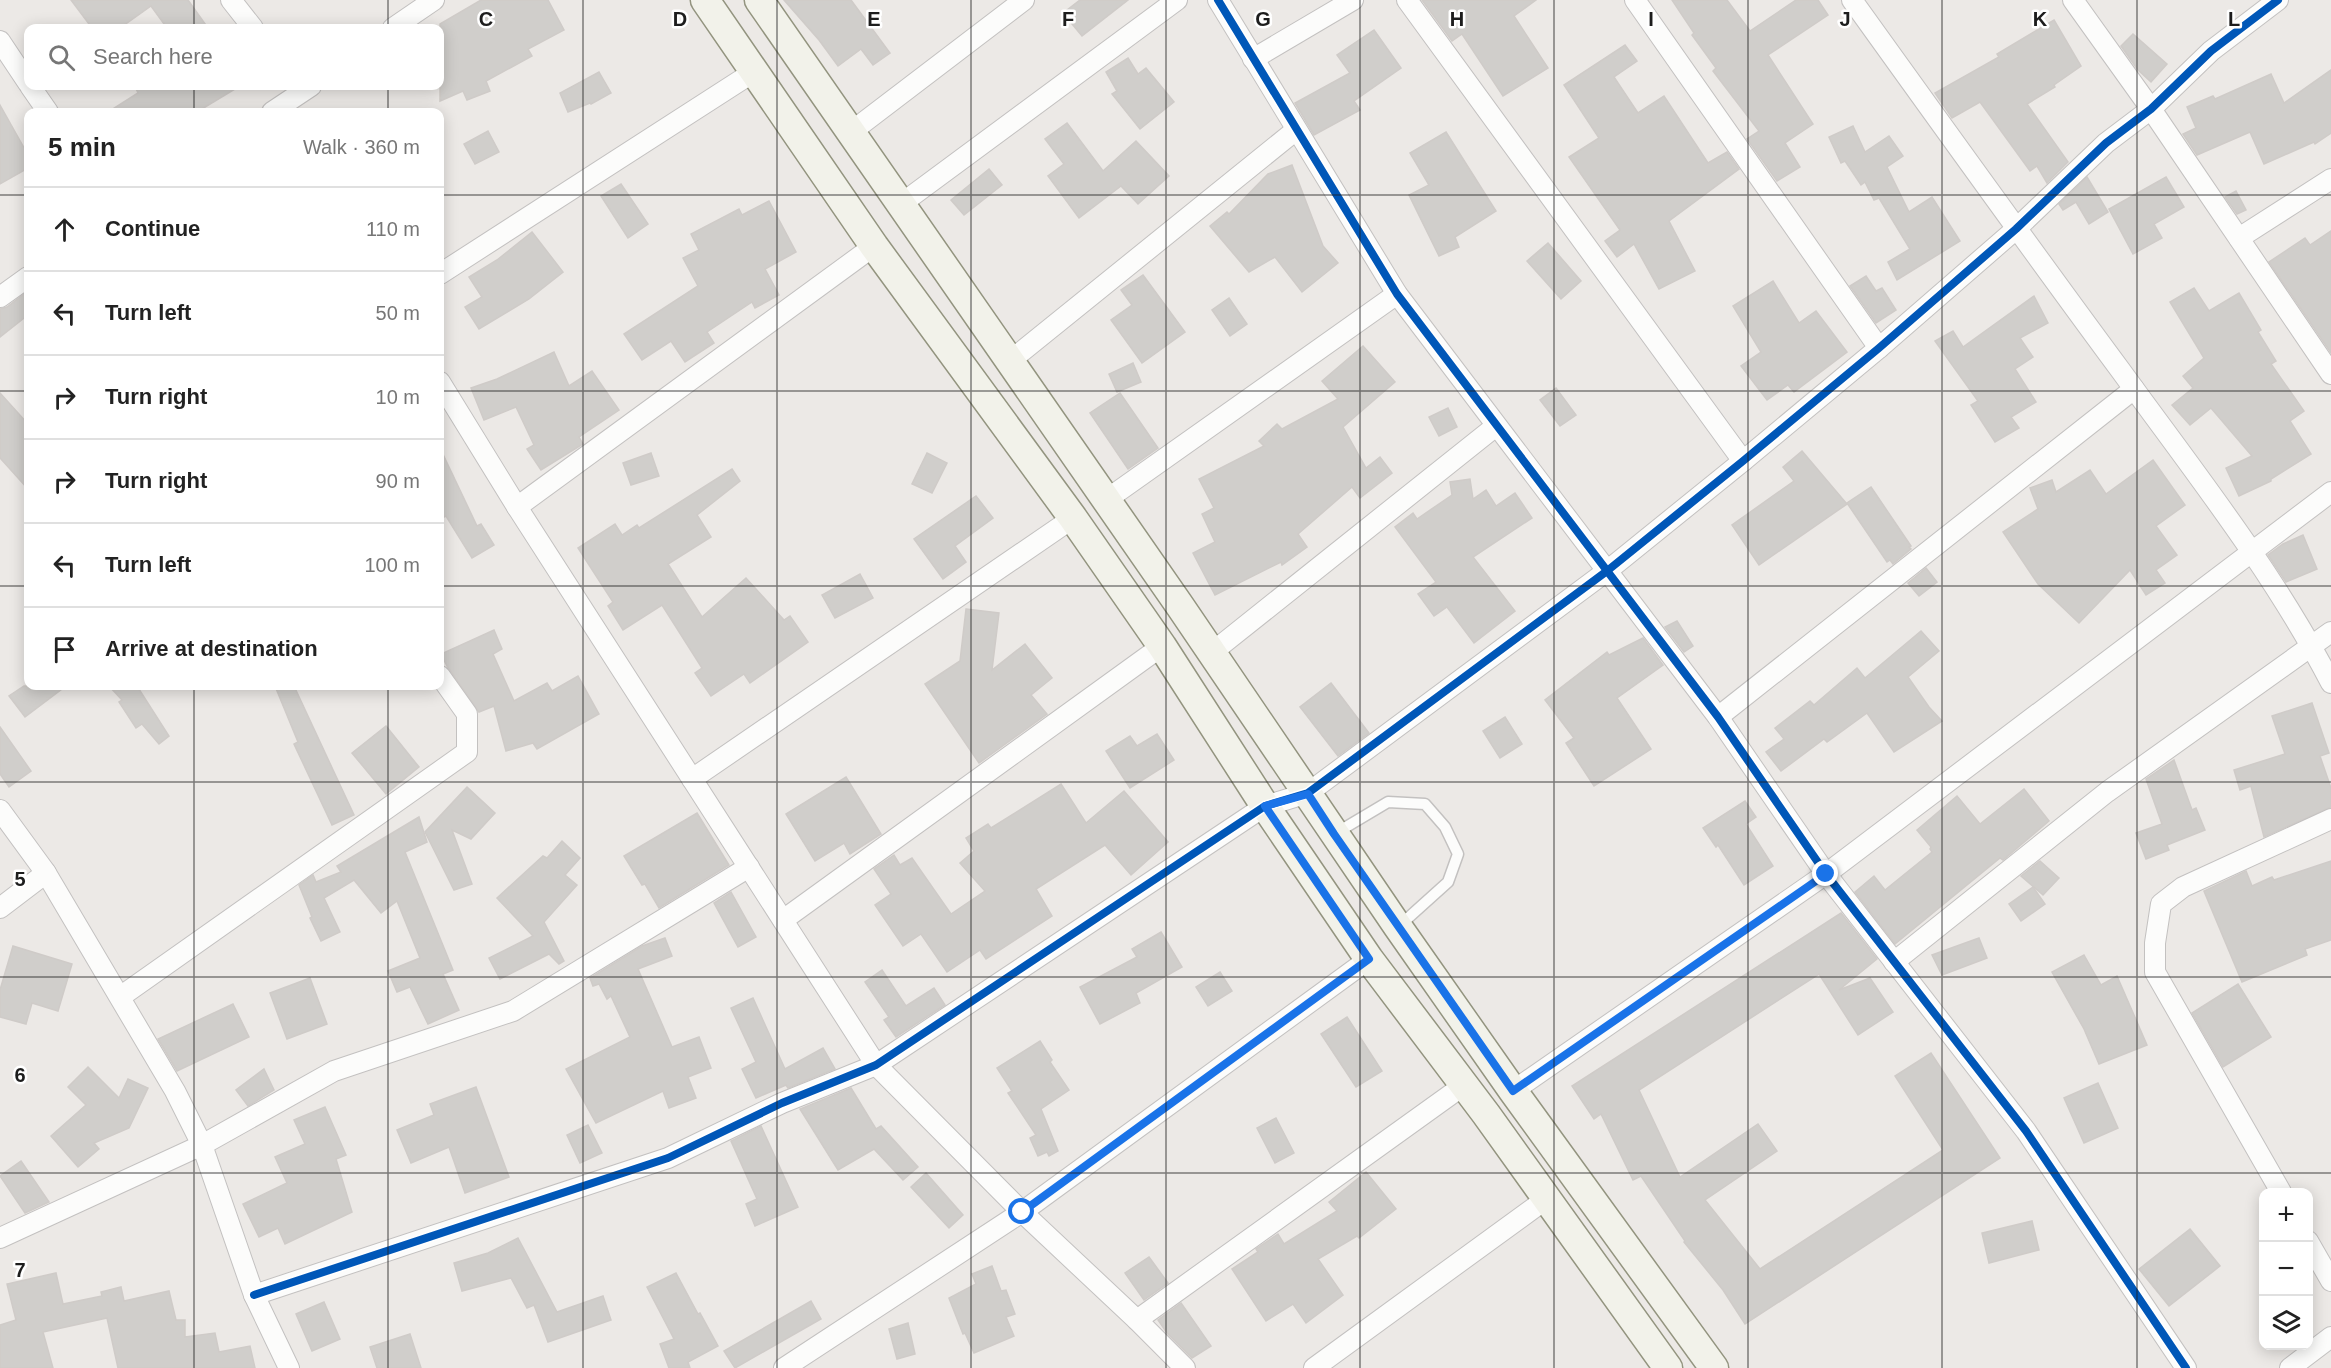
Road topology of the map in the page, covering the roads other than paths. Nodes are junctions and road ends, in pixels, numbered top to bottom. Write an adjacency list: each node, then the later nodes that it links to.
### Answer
1 (231, 0): 14 (street)
2 (434, 0): 15 (street)
3 (705, 0): 18 (main road)
4 (759, 0): 27 (main road)
5 (1024, 0): 27 (street)
6 (1177, 0): 29 (street)
7 (1218, 0): 17 (street)
8 (1353, 0): 17 (street)
9 (1407, 0): 43 (street)
10 (1635, 0): 37 (street)
11 (1852, 0): 30 (street)
12 (2073, 0): 25 (street)
13 (2273, 1): 25 (street)
14 (250, 24)
15 (399, 24)
16 (0, 41): 19 (street)
17 (1252, 59): 26 (street)
18 (755, 71): 32 (main road); 33 (street)
19 (24, 77)
20 (33, 90): 23 (street)
21 (305, 90): 22 (street)
22 (290, 99): 24 (street)
23 (45, 108)
24 (278, 108)
25 (2151, 109): 30 (street); 31 (street)
26 (1296, 130): 35 (street); 38 (street)
27 (851, 132): 29 (main road)
28 (2331, 179): 31 (street)
29 (901, 204): 38 (main road)
30 (2016, 229): 37 (street); 41 (street)
31 (2239, 238): 39 (street)
32 (874, 246): 46 (street); 47 (main road)
33 (444, 271)
34 (24, 280): 36 (street)
35 (1397, 294): 42 (street); 45 (street)
36 (0, 297)
37 (1879, 348): 43 (street)
38 (1010, 361): 45 (main road)
39 (2331, 374)
40 (444, 388): 46 (street)
41 (2134, 389): 48 (street); 56 (street)
42 (1497, 426): 49 (street); 53 (street)
43 (1743, 461): 49 (street)
44 (2331, 492): 48 (street)
45 (1106, 500): 53 (main road)
46 (517, 507): 57 (street)
47 (1073, 518): 52 (main road); 57 (street)
48 (2253, 551): 51 (street); 65 (street)
49 (1607, 571): 56 (street); 58 (street)
50 (2331, 632): 51 (street)
51 (2311, 644): 55 (street); 70 (street)
52 (1162, 646): 59 (main road); 67 (street)
53 (1210, 654): 58 (main road)
54 (444, 682): 71 (street)
55 (2331, 683)
56 (1718, 717): 65 (street)
57 (692, 779): 63 (street)
58 (1308, 794): 59 (street); 62 (main road)
59 (1265, 806): 69 (main road); 72 (street)
60 (0, 810): 64 (street)
61 (2331, 819): 76 (street)
62 (1334, 834): 68 (main road); 68 (lane)
63 (749, 867): 67 (street); 75 (street)
64 (46, 873): 66 (street); 71 (street)
65 (1826, 874): 70 (street); 74 (street)
66 (0, 908)
67 (783, 920): 72 (street)
68 (1398, 927): 74 (main road)
69 (1369, 959): 73 (main road); 78 (street)
70 (1894, 962): 91 (street)
71 (120, 997): 75 (street)
72 (876, 1065): 78 (street); 82 (street)
73 (1464, 1085): 77 (main road); 83 (street)
74 (1513, 1091): 90 (main road)
75 (201, 1145): 79 (street); 82 (street)
76 (2279, 1188)
77 (1546, 1199): 88 (street); 89 (main road)
78 (1022, 1212): 83 (street); 86 (street)
79 (0, 1238)
80 (2309, 1242): 81 (street)
81 (2331, 1281)
82 (254, 1295): 85 (street)
83 (1137, 1320): 87 (street)
84 (2331, 1336): 92 (street)
85 (289, 1368)
86 (784, 1368)
87 (1185, 1368)
88 (1314, 1368)
89 (1668, 1368)
90 (1714, 1368)
91 (2186, 1368)
92 (2290, 1368)

